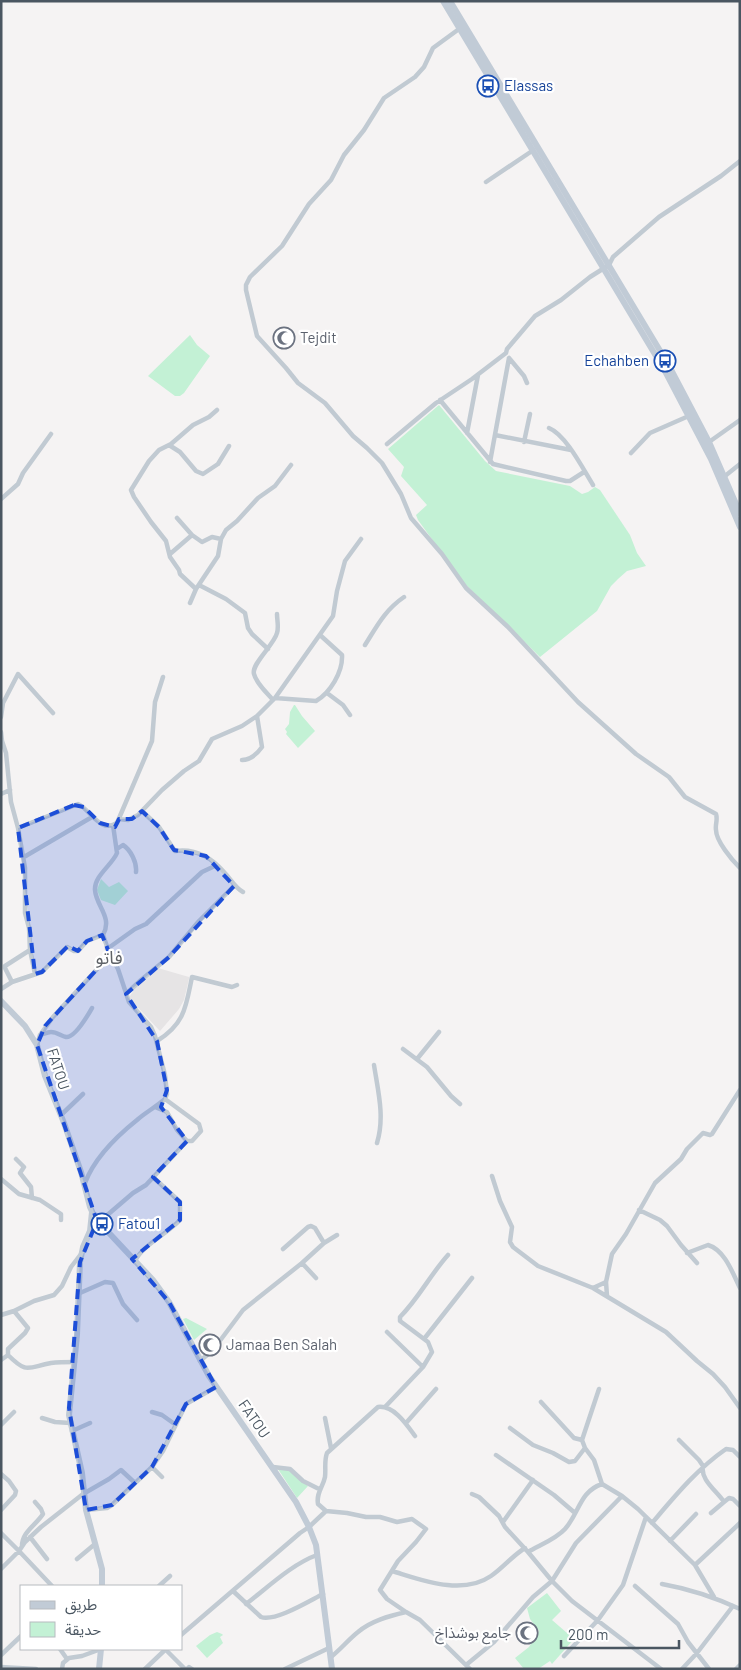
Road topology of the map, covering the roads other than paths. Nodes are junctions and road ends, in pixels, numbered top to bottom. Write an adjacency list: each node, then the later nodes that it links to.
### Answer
1 (443, 1): 3 (street)
2 (450, 1): 4 (street)
3 (459, 29): 4 (street); 71 (street)
4 (519, 124): 5 (street); 8 (street)
5 (532, 151): 7 (street); 10 (street)
6 (740, 161): 9 (street)
7 (486, 182)
8 (603, 255): 9 (street); 10 (street)
9 (613, 256): 10 (street)
10 (606, 268): 11 (street); 11 (street); 18 (street)
11 (597, 272): 12 (street)
12 (507, 355): 13 (street); 14 (street); 23 (street)
13 (478, 375): 15 (street); 21 (street)
14 (527, 383)
15 (440, 400): 21 (street); 26 (street)
16 (217, 410): 27 (street)
17 (530, 414): 24 (street)
18 (692, 414): 25 (street); 30 (street); 38 (street)
19 (740, 420): 25 (street)
20 (550, 428): 29 (street)
21 (467, 433): 31 (street)
22 (51, 434): 37 (street)
23 (495, 435): 24 (street); 31 (street)
24 (524, 442): 29 (street)
25 (709, 442): 35 (street)
26 (387, 444)
27 (169, 445): 28 (street); 44 (street)
28 (229, 446)
29 (571, 450): 34 (street)
30 (631, 453)
31 (490, 462): 34 (street)
32 (740, 464): 35 (street)
33 (292, 465): 42 (street)
34 (584, 472): 36 (street)
35 (724, 476): 38 (street)
36 (593, 485)
37 (1, 499)
38 (737, 508): 40 (street)
39 (177, 518): 41 (street)
40 (740, 528)
41 (192, 535): 42 (street); 44 (street)
42 (221, 539): 45 (street)
43 (361, 539): 49 (street)
44 (170, 554): 45 (street)
45 (198, 587): 47 (street); 51 (street)
46 (404, 597): 50 (street)
47 (190, 603)
48 (277, 614): 51 (street)
49 (320, 635): 53 (street); 54 (street)
50 (365, 645)
51 (268, 649): 54 (street)
52 (163, 676): 65 (street)
53 (327, 693): 54 (street); 56 (street)
54 (274, 699): 57 (street)
55 (52, 713): 58 (street)
56 (350, 715)
57 (257, 716): 60 (street); 63 (street)
58 (1, 717)
59 (1, 732): 61 (street)
60 (242, 760)
61 (10, 790): 62 (street); 67 (street)
62 (1, 794)
63 (142, 811): 65 (street); 70 (street)
64 (92, 817): 66 (street); 67 (street); 69 (street)
65 (120, 819): 66 (street)
66 (113, 825): 68 (street)
67 (18, 828): 69 (street)
68 (117, 849): 72 (street); 75 (street)
69 (24, 857): 77 (street)
70 (218, 865): 73 (street); 76 (street)
71 (740, 868)
72 (136, 872)
73 (234, 886): 74 (street); 83 (street)
74 (243, 892)
75 (102, 935): 76 (street); 79 (street)
76 (107, 949): 78 (street)
77 (30, 950): 79 (street); 80 (street)
78 (110, 955): 83 (street); 87 (street)
79 (35, 974): 80 (street)
80 (12, 982): 82 (street)
81 (236, 985): 88 (street)
82 (1, 989)
83 (127, 993): 88 (street)
84 (1, 1001): 89 (street, FATOU)
85 (92, 1008): 87 (street)
86 (439, 1032): 91 (street)
87 (40, 1035): 89 (street)
88 (157, 1041): 95 (street)
89 (36, 1045): 99 (street, FATOU)
90 (403, 1049): 91 (street)
91 (417, 1059): 96 (street)
92 (374, 1065): 101 (street)
93 (740, 1090): 108 (street)
94 (83, 1094): 99 (street)
95 (167, 1100): 97 (street); 98 (street); 100 (street)
96 (460, 1104)
97 (155, 1107): 98 (street); 106 (street)
98 (167, 1112): 100 (street)
99 (61, 1115): 106 (street, FATOU)
100 (187, 1141): 104 (street)
101 (377, 1143)
102 (16, 1159): 107 (street)
103 (492, 1176): 125 (street)
104 (153, 1177): 111 (street); 119 (street)
105 (1, 1178): 107 (street)
106 (84, 1184): 109 (street, FATOU)
107 (32, 1198): 110 (street)
108 (639, 1210): 116 (street); 124 (street)
109 (92, 1212): 111 (street, FATOU); 112 (street, FATOU)
110 (61, 1220)
111 (99, 1224): 112 (street); 119 (street, FATOU)
112 (90, 1231): 117 (street, FATOU)
113 (337, 1234): 114 (street)
114 (324, 1243): 115 (street); 120 (street)
115 (283, 1249)
116 (687, 1253): 121 (street); 126 (street)
117 (81, 1254): 127 (street, FATOU); 129 (street)
118 (448, 1255): 133 (street)
119 (135, 1261): 136 (street, FATOU)
120 (302, 1263): 122 (street); 136 (street)
121 (697, 1263)
122 (316, 1278)
123 (472, 1278): 133 (street)
124 (606, 1282): 125 (street); 128 (street)
125 (593, 1288): 128 (street)
126 (740, 1288)
127 (80, 1293): 131 (street); 137 (street, FATOU)
128 (607, 1296): 144 (street)
129 (14, 1311): 130 (street); 134 (street)
130 (1, 1315)
131 (137, 1320)
132 (387, 1332): 138 (street)
133 (424, 1339): 138 (street)
134 (8, 1355): 135 (street); 137 (street)
135 (1, 1360)
136 (200, 1361): 139 (street, FATOU)
137 (75, 1362): 149 (street, FATOU)
138 (423, 1367): 143 (street)
139 (216, 1387): 153 (street); 165 (street, FATOU)
140 (436, 1389): 151 (street)
141 (599, 1389): 157 (street)
142 (541, 1402): 157 (street)
143 (385, 1408): 151 (street); 159 (street)
144 (740, 1408)
145 (14, 1412): 152 (street)
146 (152, 1412): 153 (street)
147 (42, 1418): 149 (street)
148 (325, 1418): 159 (street)
149 (70, 1423): 155 (street, FATOU)
150 (90, 1423): 155 (street)
151 (406, 1423): 156 (street)
152 (1, 1425)
153 (176, 1425): 164 (street)
154 (510, 1428): 160 (street)
155 (72, 1431): 172 (street, FATOU)
156 (415, 1436)
157 (582, 1440): 160 (street)
158 (679, 1440): 163 (street)
159 (331, 1448): 171 (street)
160 (586, 1448): 170 (street)
161 (496, 1455): 168 (street)
162 (740, 1457): 163 (street)
163 (703, 1466): 176 (street); 186 (street)
164 (152, 1467): 167 (street); 169 (street)
165 (273, 1467): 171 (street); 188 (street, FATOU)
166 (1, 1474): 178 (street)
167 (162, 1476)
168 (532, 1480): 181 (street); 185 (street)
169 (134, 1483): 172 (street); 179 (street)
170 (602, 1484): 174 (street); 181 (street)
171 (319, 1489): 180 (street)
172 (83, 1494): 179 (street, FATOU); 190 (street)
173 (472, 1494): 185 (street)
174 (622, 1496): 184 (street); 202 (street)
175 (35, 1502): 193 (street)
176 (724, 1502): 177 (street); 182 (street)
177 (740, 1506)
178 (1, 1510)
179 (86, 1510): 192 (street, FATOU)
180 (326, 1511): 188 (street); 200 (street)
181 (575, 1513): 194 (street)
182 (711, 1513)
183 (696, 1514): 191 (street)
184 (646, 1516): 186 (street); 217 (street)
185 (503, 1522): 194 (street)
186 (652, 1523): 191 (street)
187 (740, 1523): 198 (street)
188 (310, 1527): 195 (street, FATOU); 208 (street)
189 (1, 1534): 193 (street)
190 (30, 1537): 193 (street); 197 (street)
191 (670, 1541): 198 (street)
192 (95, 1544): 196 (street); 205 (street, FATOU)
193 (21, 1549): 199 (street); 204 (street)
194 (526, 1550): 200 (street); 202 (street)
195 (317, 1555): 209 (street, FATOU); 211 (street)
196 (78, 1559)
197 (47, 1560)
198 (696, 1565): 210 (street)
199 (1, 1569)
200 (392, 1572): 212 (street)
201 (170, 1576): 206 (street)
202 (552, 1581): 217 (street); 232 (street)
203 (662, 1584): 210 (street)
204 (51, 1585)
205 (102, 1585)
206 (160, 1585)
207 (635, 1586): 228 (street)
208 (233, 1591): 211 (street); 218 (street)
209 (323, 1594): 211 (street); 221 (street, FATOU)
210 (714, 1597): 213 (street)
211 (246, 1604)
212 (395, 1604): 215 (street); 216 (street)
213 (734, 1606): 214 (street); 228 (street)
214 (740, 1609)
215 (406, 1612): 216 (street); 232 (street)
216 (393, 1615): 230 (street)
217 (598, 1620): 229 (street); 245 (street)
218 (182, 1634)
219 (20, 1637): 227 (street)
220 (1, 1646): 227 (street)
221 (329, 1648): 230 (street, FATOU); 242 (street)
222 (61, 1650): 231 (street)
223 (98, 1650): 231 (street)
224 (101, 1650): 238 (street)
225 (165, 1650): 239 (street)
226 (167, 1650): 240 (street)
227 (3, 1653)
228 (697, 1653): 246 (street); 247 (street)
229 (564, 1656)
230 (331, 1657): 243 (street, FATOU)
231 (67, 1659): 237 (street)
232 (466, 1665): 244 (street)
233 (740, 1665): 248 (street)
234 (1, 1667): 235 (street)
235 (16, 1668): 236 (street)
236 (36, 1669)
237 (62, 1669)
238 (99, 1669)
239 (145, 1669)
240 (186, 1669): 241 (street)
241 (192, 1669)
242 (284, 1669)
243 (332, 1669)
244 (470, 1669)
245 (661, 1669)
246 (682, 1669)
247 (709, 1669)
248 (736, 1669)

